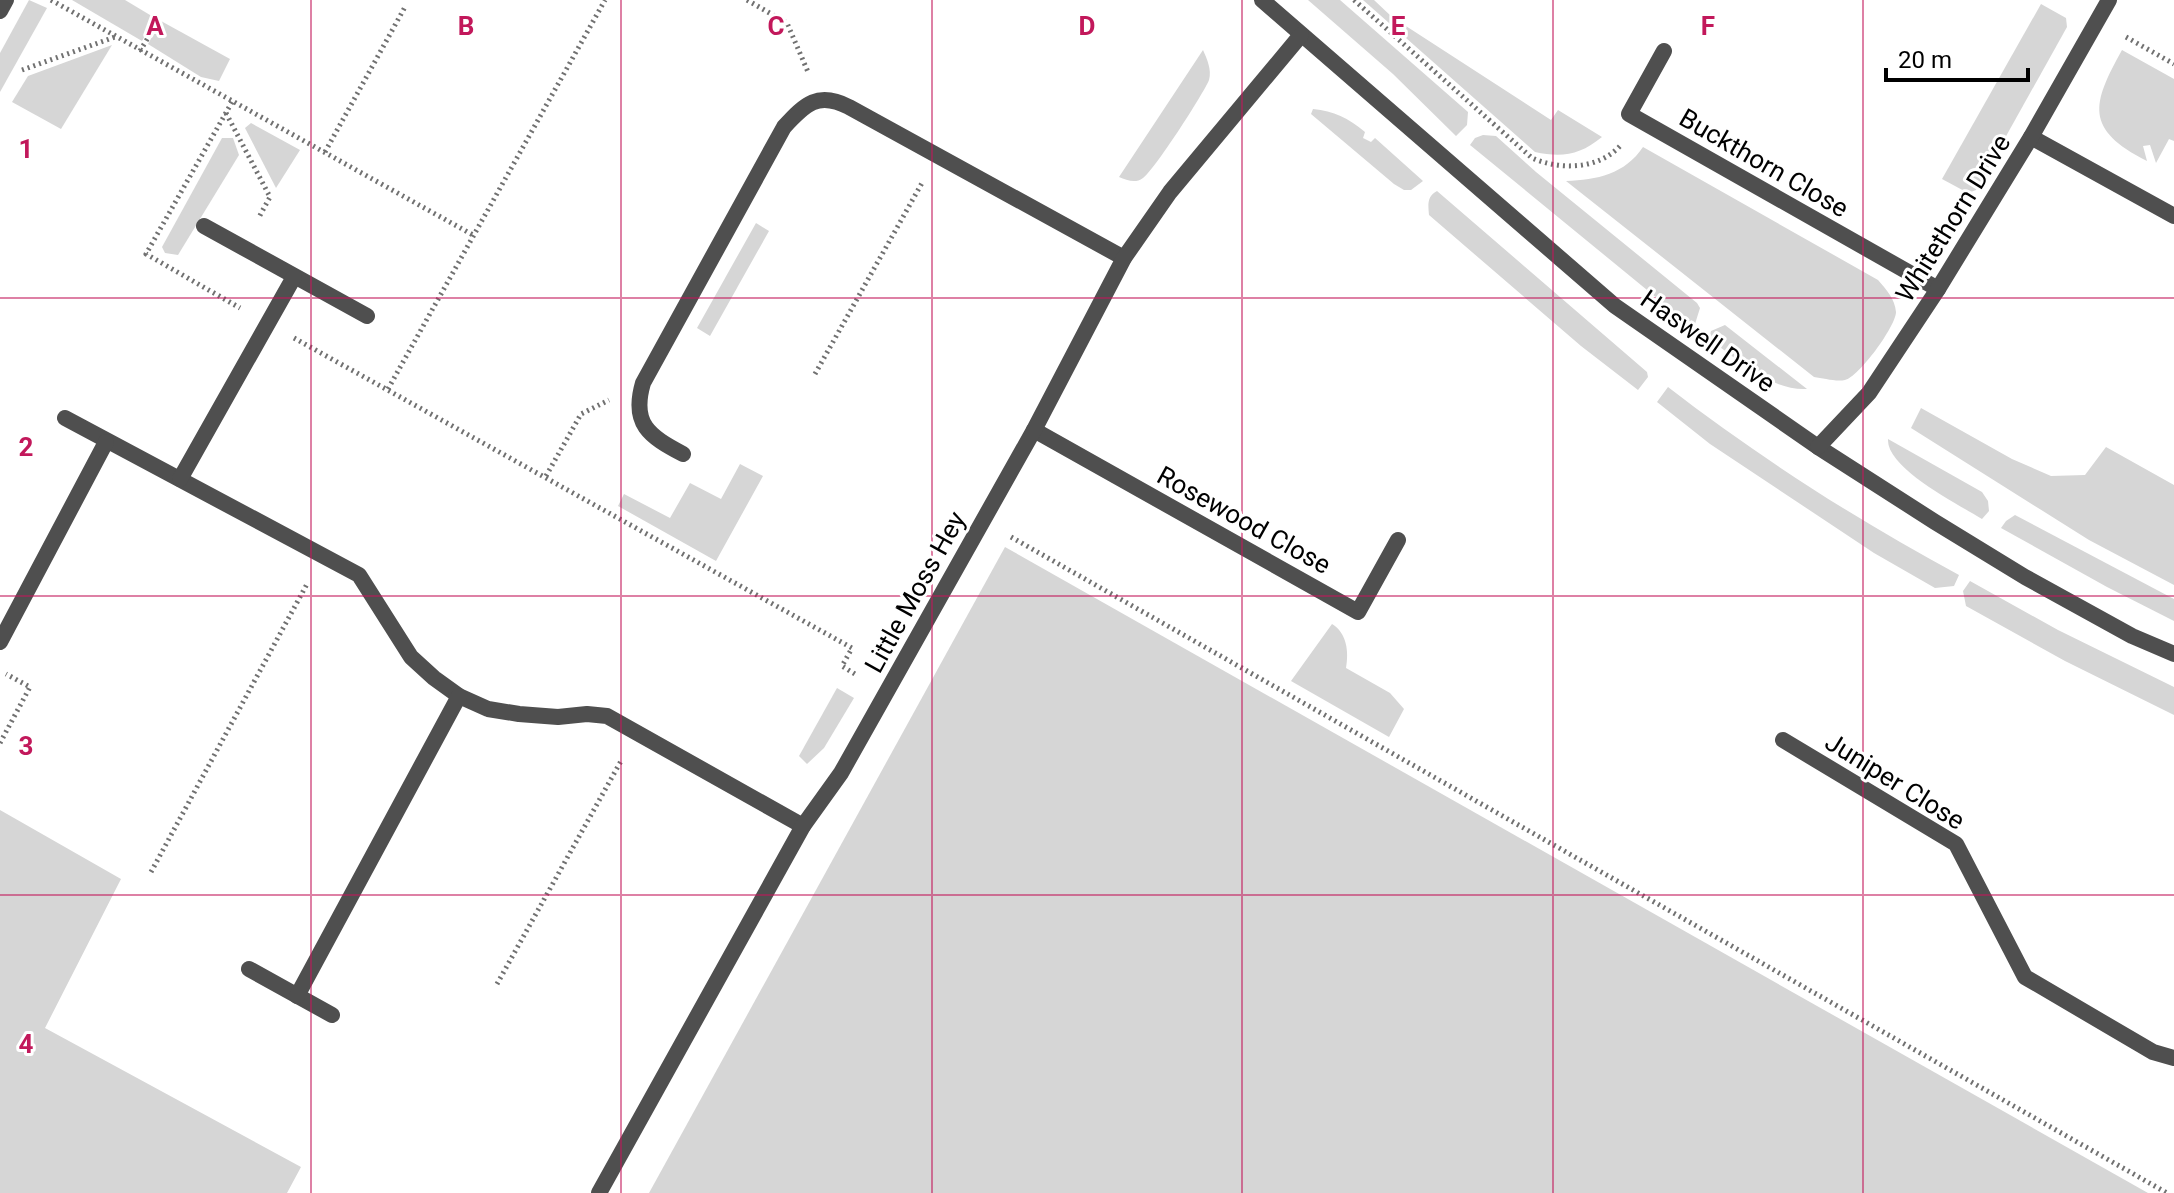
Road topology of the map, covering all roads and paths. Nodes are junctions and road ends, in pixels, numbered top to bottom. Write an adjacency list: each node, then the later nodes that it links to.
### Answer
1 (6, 0): 9 (street)
2 (51, 0): 13 (path)
3 (605, 0): 27 (path)
4 (747, 0): 18 (path)
5 (1262, 0): 12 (street, Haswell Drive)
6 (1354, 0): 21 (path)
7 (2109, 0): 11 (street, Whitethorn Drive)
8 (405, 7): 23 (path)
9 (0, 11)
10 (158, 21): 14 (path)
11 (2097, 21): 16 (path); 22 (street, Whitethorn Drive)
12 (1301, 35): 29 (street, Little Moss Hey); 40 (street, Haswell Drive)
13 (116, 37): 14 (path); 17 (path)
14 (140, 51): 19 (path)
15 (1664, 51): 21 (street, Buckthorn Close)
16 (2174, 64)
17 (22, 70)
18 (820, 98): 24 (street); 35 (street)
19 (232, 102): 20 (path); 23 (path)
20 (226, 113): 28 (path); 33 (path)
21 (1637, 118): 31 (street, Buckthorn Close)
22 (2031, 137): 25 (street); 31 (street, Whitethorn Drive)
23 (325, 152): 27 (path)
24 (937, 155): 29 (street); 34 (path)
25 (2174, 216)
26 (204, 226): 28 (street)
27 (473, 235): 36 (path)
28 (242, 247): 30 (street)
29 (1124, 258): 38 (street, Little Moss Hey)
30 (294, 277): 32 (street); 33 (street)
31 (1938, 289): 40 (street, Whitethorn Drive)
32 (367, 316)
33 (269, 324): 36 (path); 43 (street)
34 (815, 374)
35 (643, 383): 41 (street); 42 (path)
36 (388, 389): 42 (path)
37 (65, 418): 39 (street)
38 (1034, 430): 44 (street, Little Moss Hey); 45 (street, Rosewood Close)
39 (106, 442): 43 (street); 47 (street)
40 (1818, 447): 48 (street, Haswell Drive)
41 (683, 454)
42 (546, 476): 50 (path)
43 (180, 479): 46 (street)
44 (983, 521): 50 (street, Little Moss Hey); 63 (path)
45 (1398, 540)
46 (322, 556): 51 (street); 56 (path)
47 (0, 642)
48 (2174, 654)
49 (0, 671): 54 (path)
50 (886, 691): 55 (street, Little Moss Hey)
51 (459, 696): 52 (street); 59 (street)
52 (637, 732): 55 (street); 58 (path)
53 (1783, 740): 61 (street, Juniper Close)
54 (0, 743)
55 (803, 826): 62 (street, Little Moss Hey)
56 (151, 872)
57 (249, 969): 59 (street)
58 (497, 984)
59 (297, 996): 60 (street)
60 (332, 1015)
61 (2174, 1058)
62 (599, 1193)
63 (2167, 1193)

